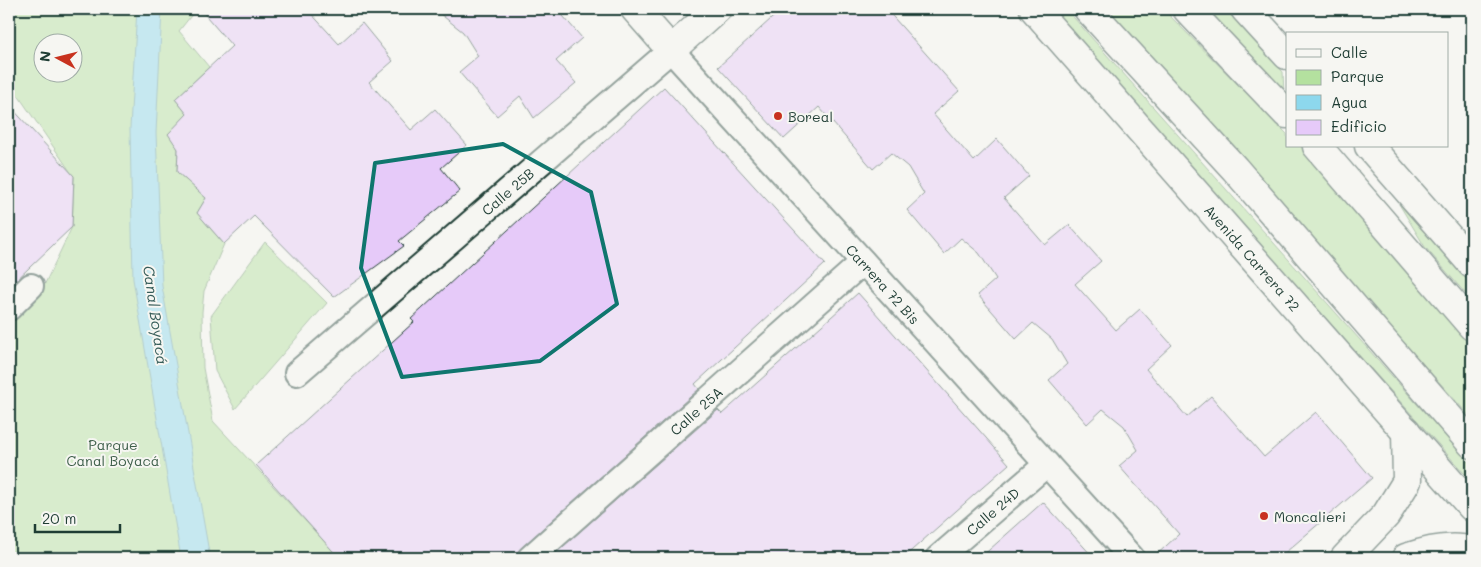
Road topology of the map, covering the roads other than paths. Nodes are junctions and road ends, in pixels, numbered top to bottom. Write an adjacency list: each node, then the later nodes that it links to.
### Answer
1 (635, 9): 7 (main road, Carrera 72 Bis)
2 (716, 9): 7 (main road, Calle 25B)
3 (1034, 9): 18 (main road, Avenida Carrera 72)
4 (1088, 9): 19 (main road)
5 (1188, 9): 9 (main road)
6 (1244, 9): 8 (main road)
7 (671, 50): 12 (street, Carrera 72 Bis); 17 (street, Calle 25B)
8 (1286, 53)
9 (1286, 113)
10 (1319, 148): 16 (main road)
11 (1371, 148): 13 (main road)
12 (863, 262): 20 (street, Carrera 72 Bis); 23 (street, Calle 25A)
13 (1472, 264)
14 (31, 286): 15 (street)
15 (9, 308)
16 (1472, 326)
17 (297, 373)
18 (1406, 432): 21 (main road, Avenida Carrera 72); 26 (main road)
19 (1472, 444)
20 (1047, 464): 24 (street, Calle 24D); 25 (street, Carrera 72 Bis)
21 (1472, 507)
22 (1472, 551): 27 (main road)
23 (530, 558)
24 (938, 558)
25 (1132, 558)
26 (1344, 558)
27 (1406, 558)

